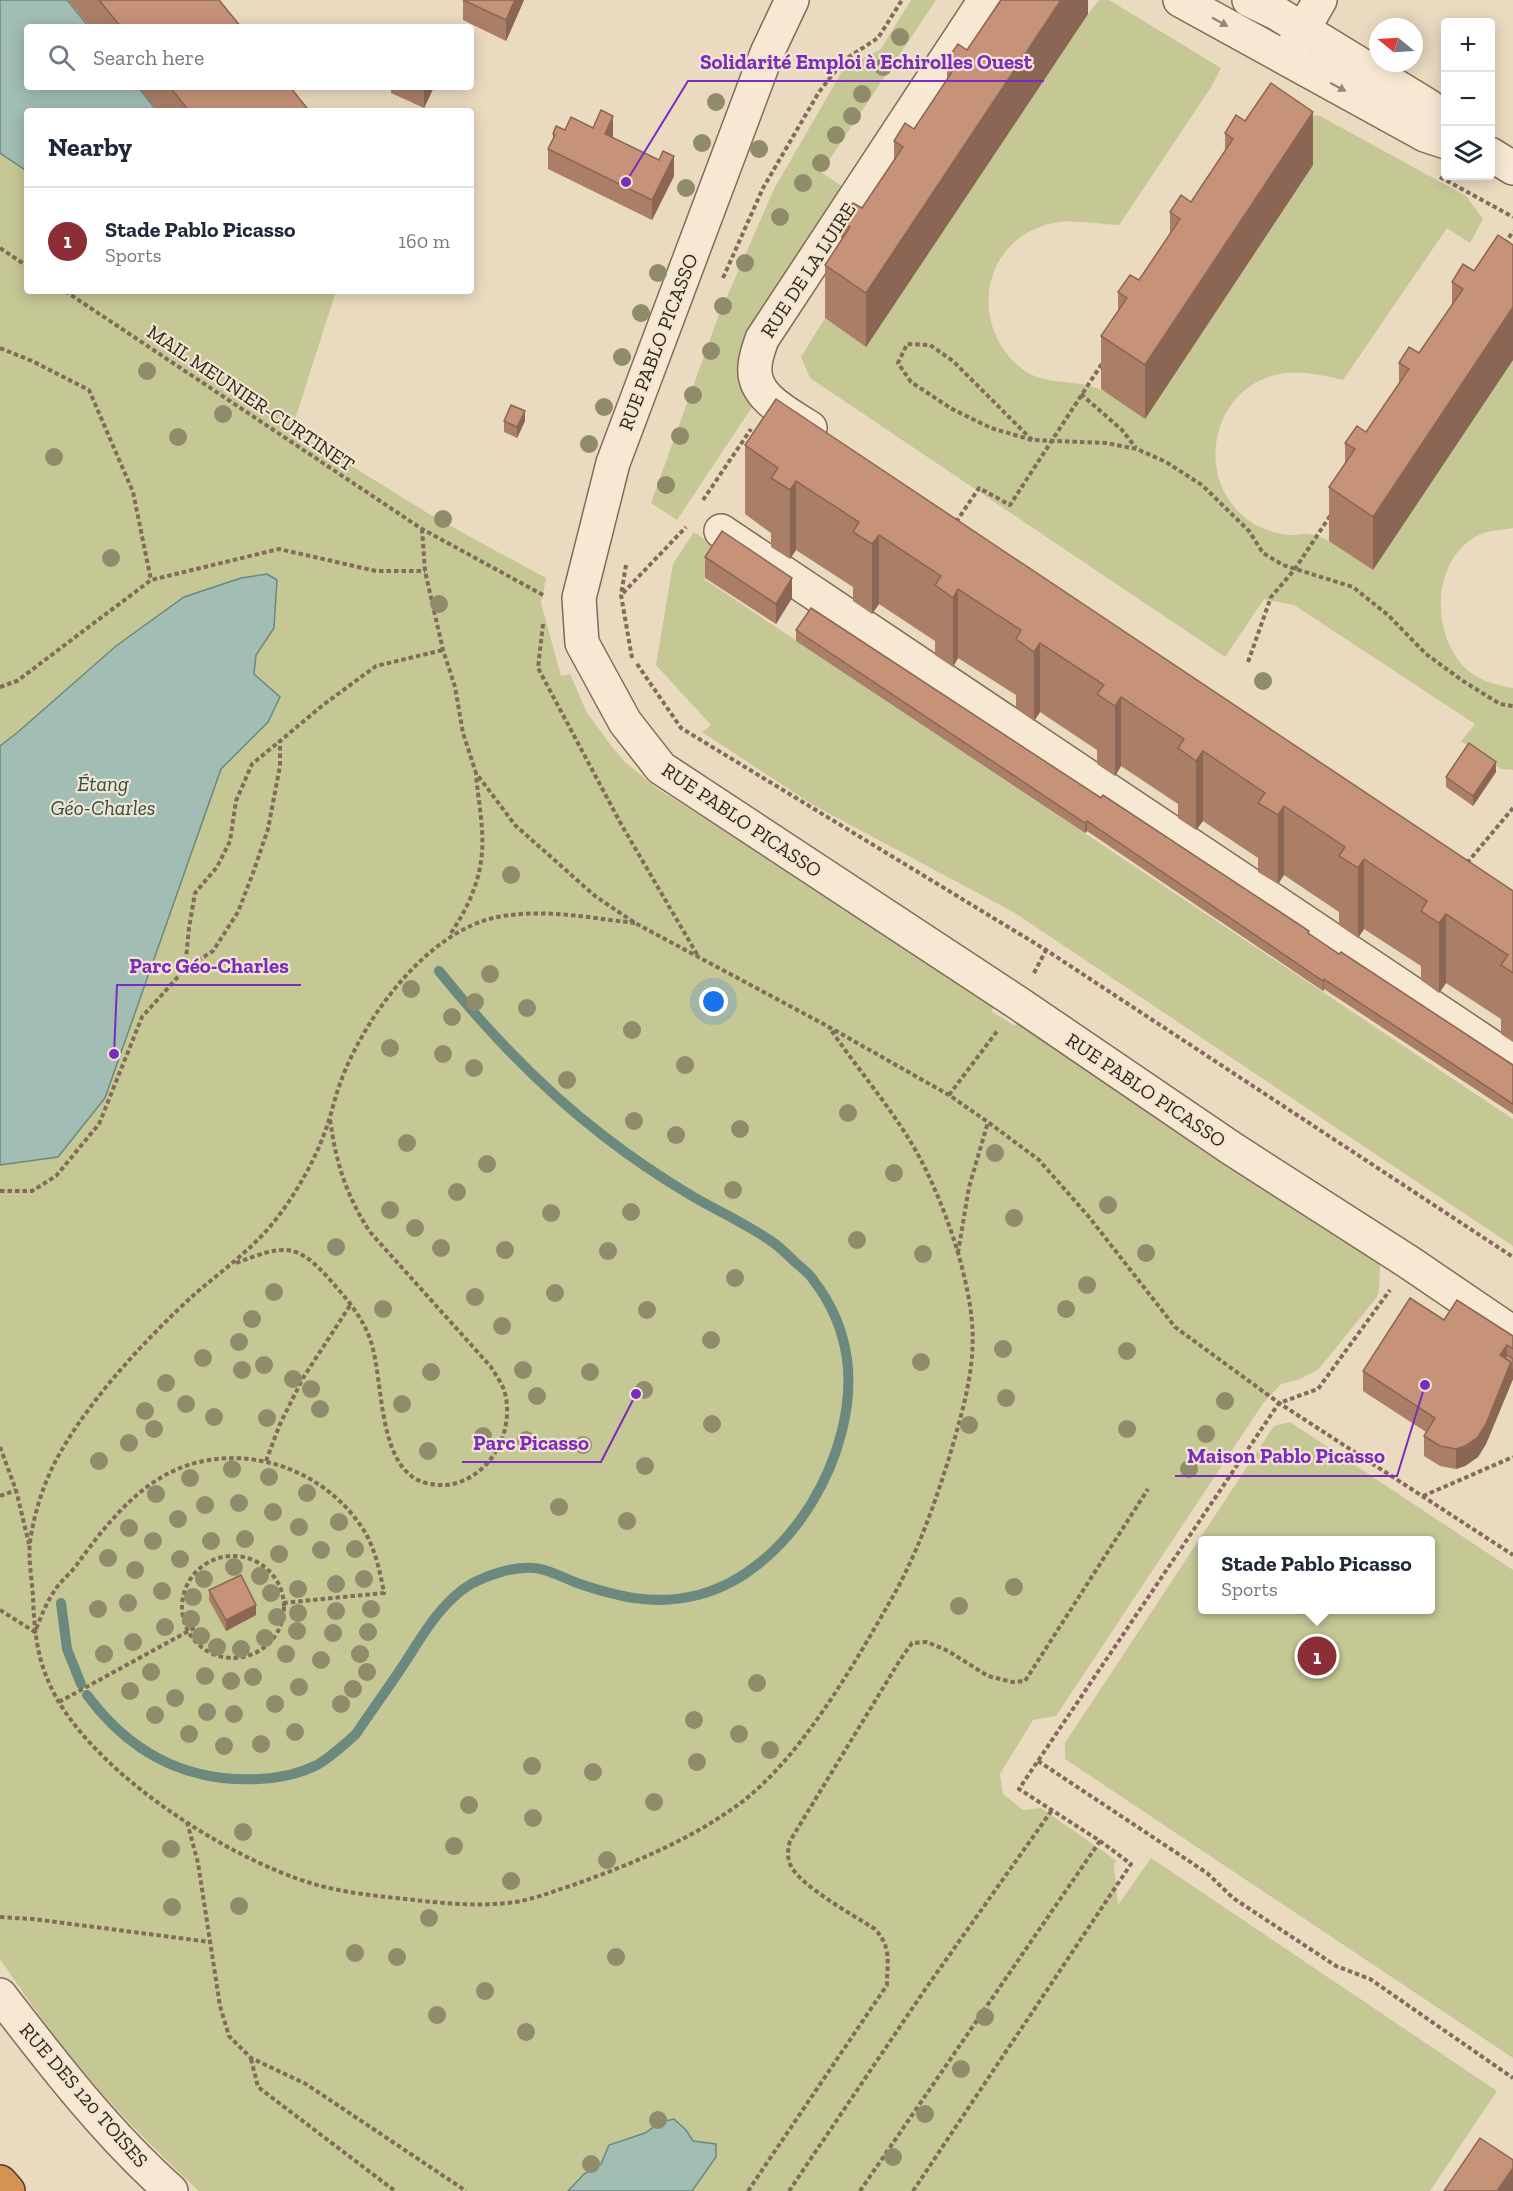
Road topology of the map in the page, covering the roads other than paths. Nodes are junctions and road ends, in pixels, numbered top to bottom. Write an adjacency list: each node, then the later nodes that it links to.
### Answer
1 (792, 0): 12 (street, RUE PABLO PICASSO)
2 (985, 0): 9 (street, RUE DE LA LUIRE)
3 (1180, 0): 6 (street, one-way to 6)
4 (1320, 0): 5 (street)
5 (1279, 11): 6 (street); 7 (street)
6 (1273, 52): 8 (street, one-way to 8)
7 (1441, 115)
8 (1441, 140)
9 (838, 447)
10 (721, 531): 11 (street)
11 (1513, 1061)
12 (1513, 1333)
13 (0, 1995): 16 (street, RUE DES 120 TOISES)
14 (0, 2182): 15 (highway)
15 (9, 2191)
16 (171, 2191)

